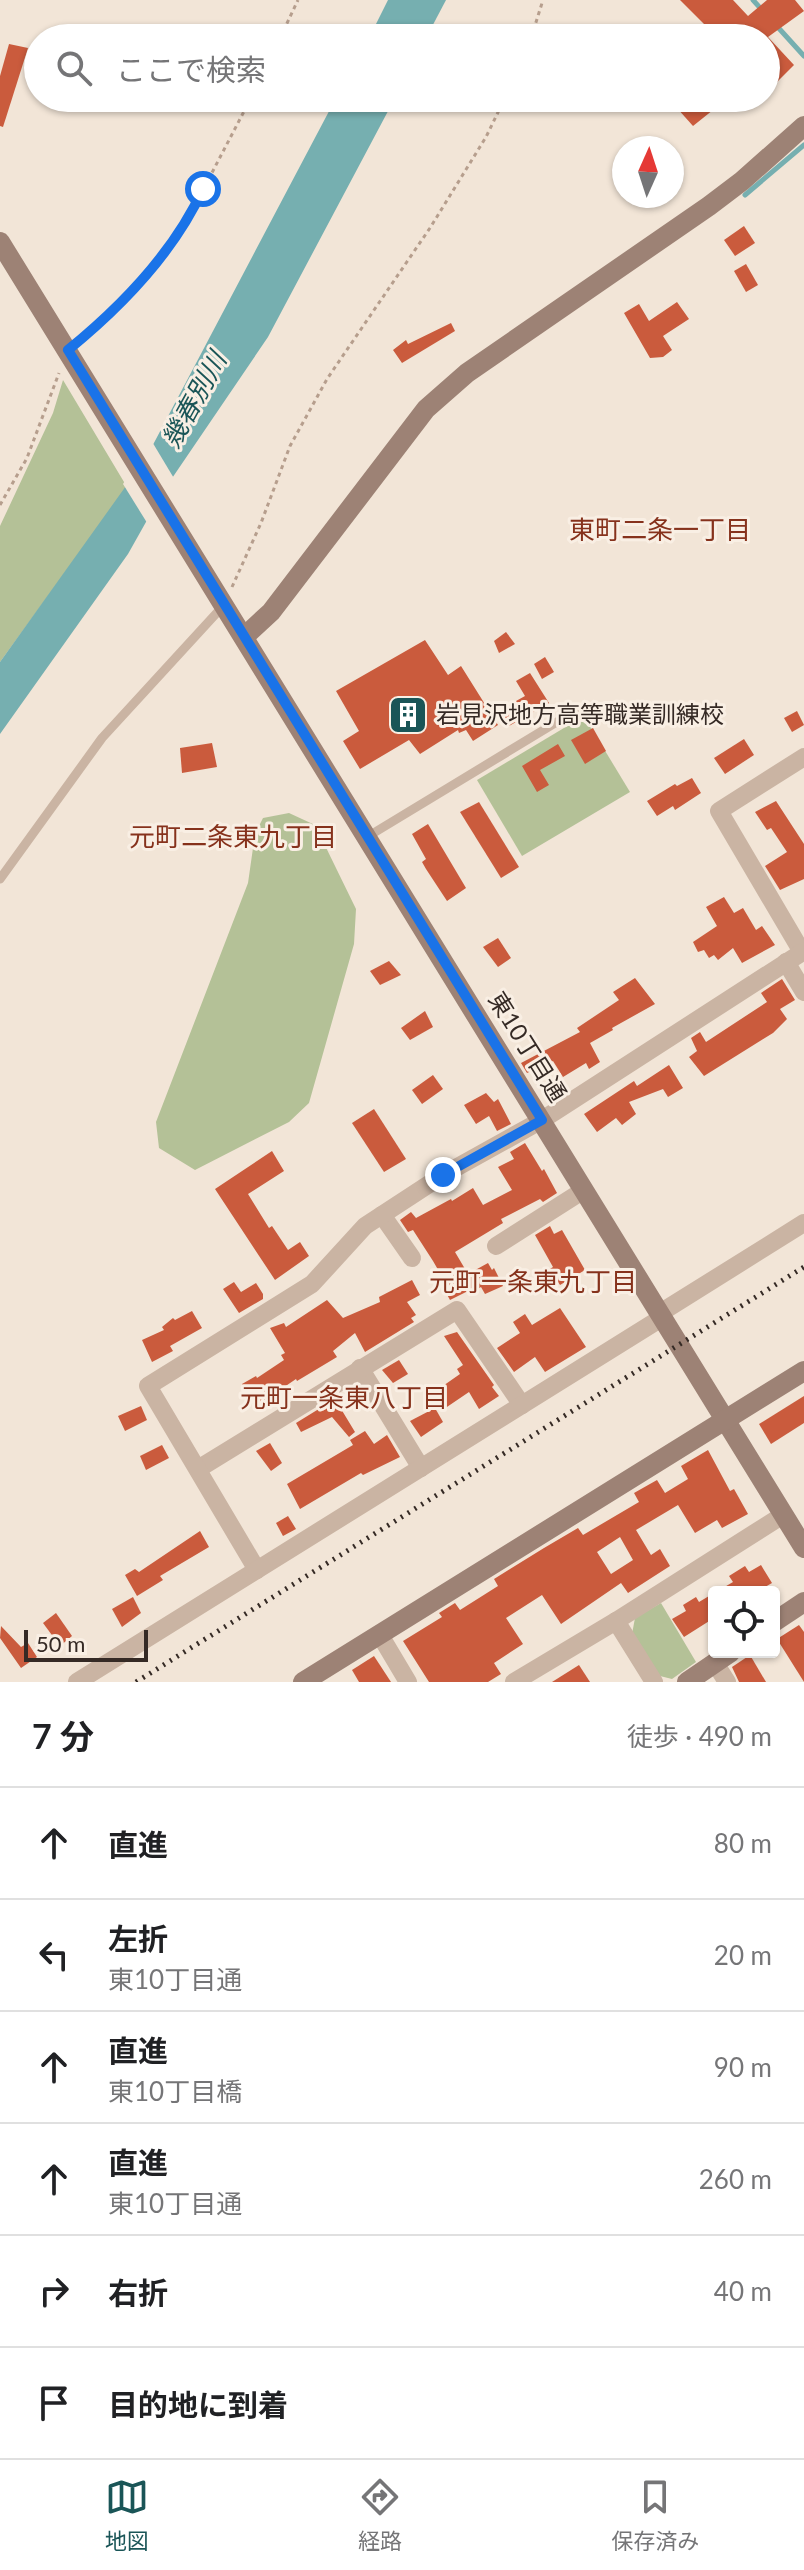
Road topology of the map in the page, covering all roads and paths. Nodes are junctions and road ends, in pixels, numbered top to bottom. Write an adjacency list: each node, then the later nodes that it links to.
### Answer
1 (298, 0): 3 (path)
2 (543, 0): 4 (path)
3 (287, 24)
4 (535, 24)
5 (244, 112): 9 (path)
6 (498, 112): 11 (path)
7 (804, 126): 12 (street)
8 (0, 242): 9 (street)
9 (68, 350): 10 (path); 11 (street, 東10丁目通)
10 (0, 505)
11 (224, 605): 12 (street, 東10丁目通); 16 (lane)
12 (244, 637): 15 (street, 東10丁目通)
13 (575, 711): 15 (lane)
14 (804, 757): 17 (street)
15 (367, 837): 20 (street, 東10丁目通)
16 (0, 879)
17 (803, 951): 18 (street)
18 (786, 962): 19 (street); 20 (street)
19 (804, 992)
20 (542, 1120): 21 (street, 東10丁目通); 22 (street)
21 (584, 1190): 24 (street); 26 (street, 東10丁目通)
22 (382, 1215): 25 (street); 32 (street)
23 (804, 1223): 26 (street)
24 (496, 1246)
25 (412, 1258)
26 (662, 1315): 29 (street); 30 (street, 東10丁目通)
27 (360, 1368): 29 (street); 31 (street); 32 (street)
28 (804, 1371): 30 (street)
29 (522, 1405): 31 (street)
30 (726, 1419): 33 (street, 東10丁目通); 39 (street)
31 (421, 1468): 35 (street)
32 (198, 1469): 35 (street)
33 (783, 1515): 34 (street, 東10丁目通); 38 (street)
34 (804, 1548)
35 (257, 1570): 42 (street)
36 (804, 1602): 37 (street)
37 (780, 1618)
38 (616, 1621): 45 (street); 46 (street)
39 (380, 1635): 43 (street); 44 (street)
40 (722, 1658): 47 (street)
41 (723, 1658): 48 (street)
42 (77, 1682)
43 (303, 1682)
44 (408, 1682)
45 (514, 1682)
46 (654, 1682)
47 (687, 1682)
48 (727, 1682)

